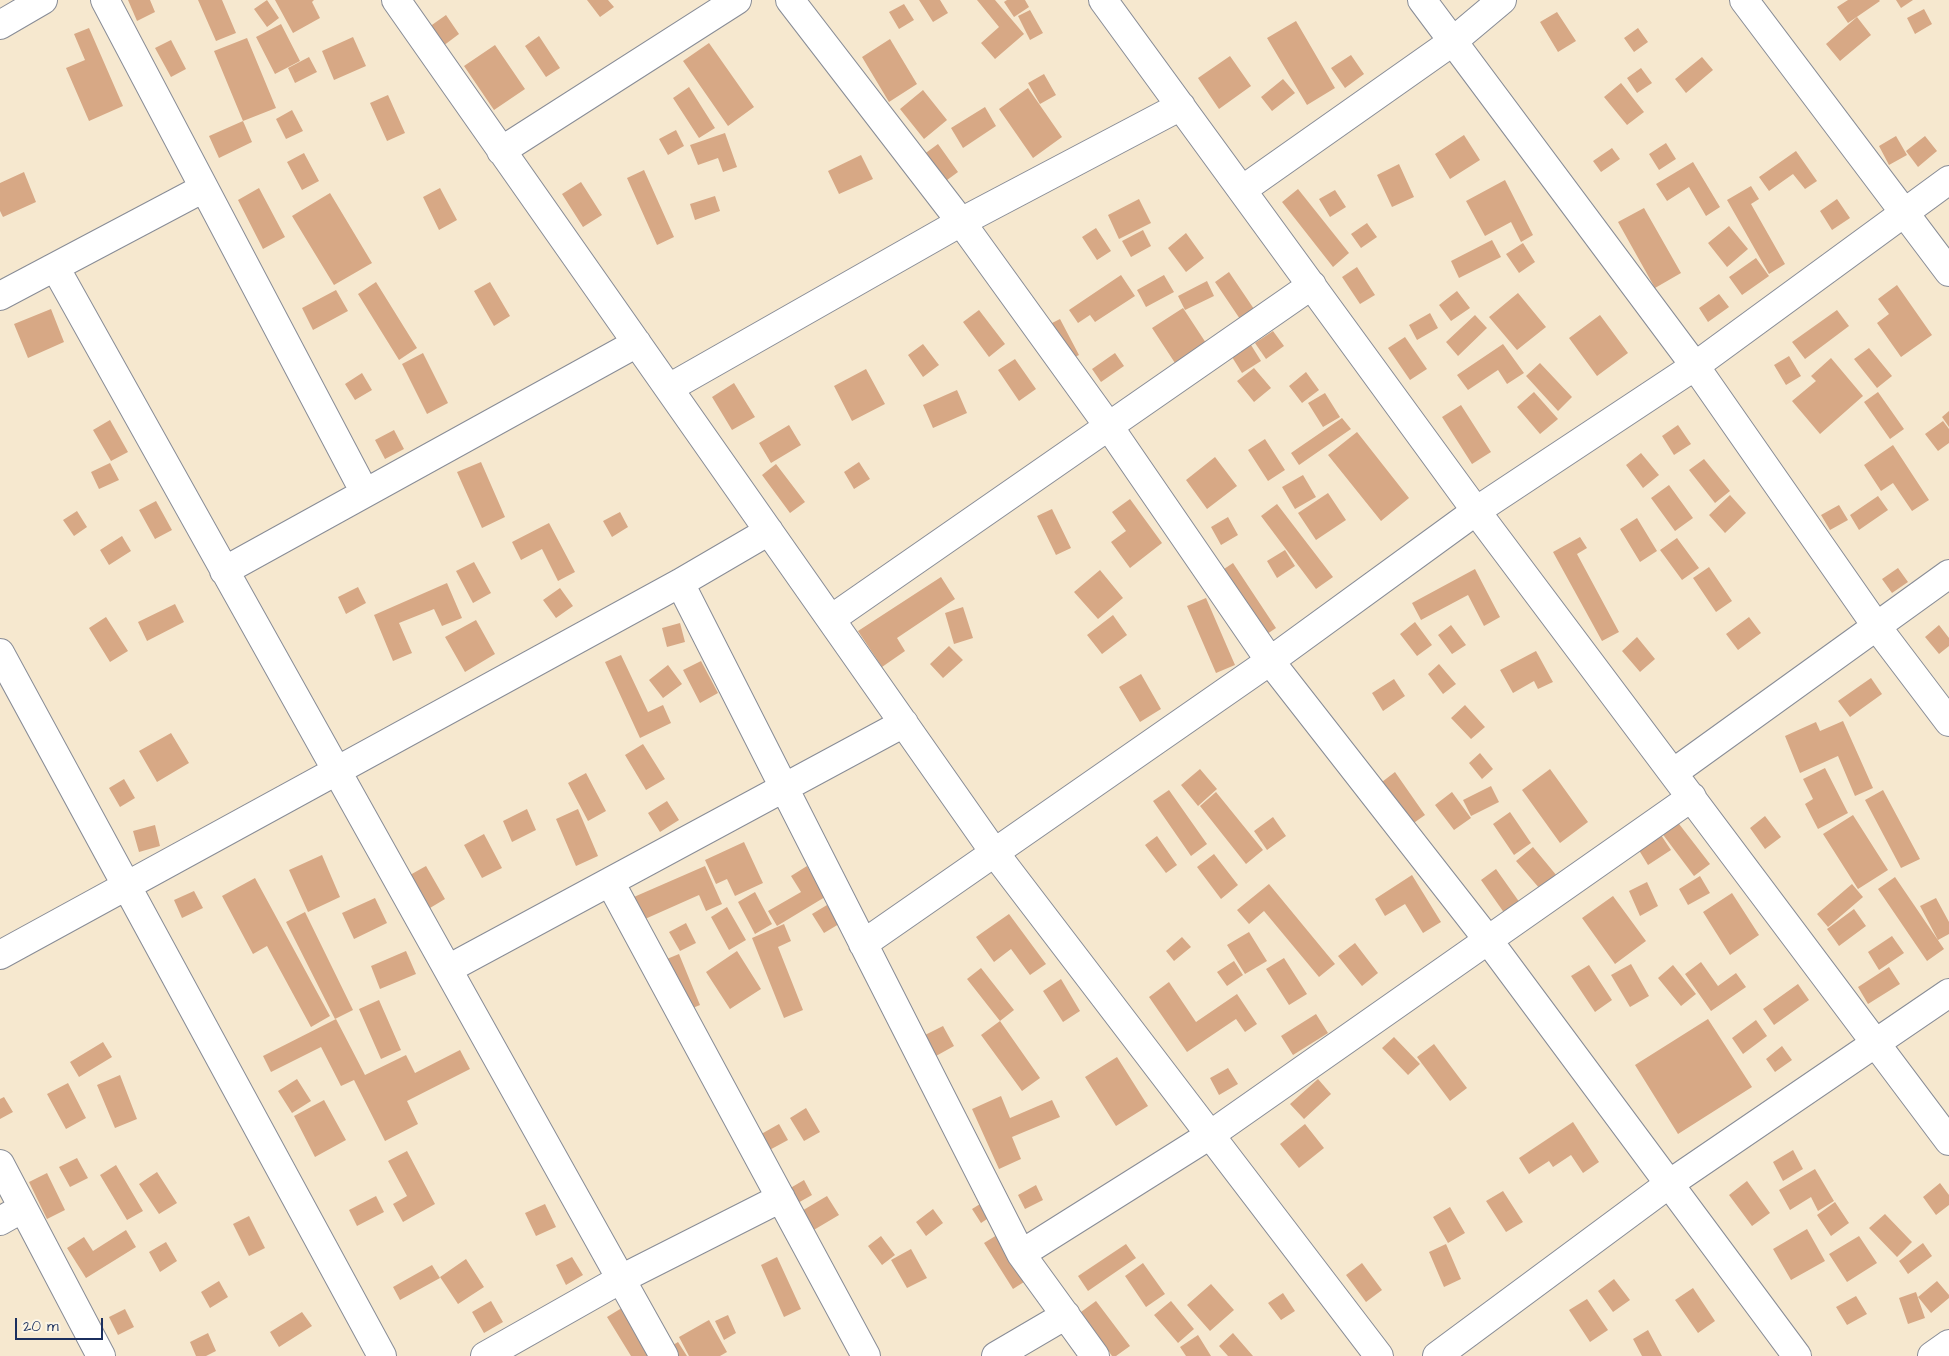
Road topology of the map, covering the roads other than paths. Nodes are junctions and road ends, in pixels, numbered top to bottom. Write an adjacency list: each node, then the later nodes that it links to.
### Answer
1 (43, 0): 10 (street)
2 (105, 0): 15 (street)
3 (396, 0): 13 (street)
4 (737, 0): 13 (street)
5 (790, 0): 18 (street)
6 (1103, 0): 12 (street)
7 (1422, 0): 11 (street)
8 (1502, 0): 11 (street)
9 (1744, 0): 17 (street)
10 (0, 25)
11 (1452, 42): 16 (street); 24 (street)
12 (1181, 106): 16 (street); 18 (street)
13 (502, 150): 23 (street)
14 (1949, 180): 17 (street)
15 (204, 188): 19 (street); 27 (street)
16 (1242, 190): 21 (street)
17 (1906, 213): 20 (street); 24 (street)
18 (961, 222): 25 (street); 26 (street)
19 (55, 267): 22 (street); 30 (street)
20 (1949, 272)
21 (1312, 285): 26 (street); 28 (street)
22 (0, 296)
23 (637, 343): 25 (street); 27 (street)
24 (1695, 366): 28 (street); 34 (street)
25 (669, 388): 29 (street)
26 (1108, 426): 33 (street); 36 (street)
27 (365, 493): 30 (street)
28 (1476, 511): 36 (street); 40 (street)
29 (769, 531): 32 (street); 33 (street)
30 (224, 571): 39 (street)
31 (1949, 574): 34 (street)
32 (680, 583): 39 (street); 41 (street)
33 (830, 619): 38 (street)
34 (1878, 627): 37 (street); 40 (street)
35 (0, 653): 45 (street)
36 (1270, 661): 43 (street); 46 (street)
37 (1949, 722)
38 (904, 723): 41 (street); 43 (street)
39 (337, 772): 45 (street); 49 (street)
40 (1673, 773): 42 (street)
41 (784, 788): 44 (street); 47 (street)
42 (1692, 797): 46 (street); 51 (street)
43 (994, 852): 47 (street); 52 (street)
44 (610, 882): 49 (street); 56 (street)
45 (127, 888): 48 (street); 63 (street)
46 (1488, 940): 52 (street); 55 (street)
47 (863, 944): 58 (street)
48 (0, 955)
49 (448, 970): 59 (street)
50 (1949, 993): 51 (street)
51 (1876, 1043): 53 (street); 55 (street)
52 (1210, 1135): 58 (street); 69 (street)
53 (1949, 1141)
54 (0, 1164): 57 (street)
55 (1669, 1184): 70 (street); 71 (street)
56 (781, 1198): 59 (street); 66 (street)
57 (12, 1215): 62 (street)
58 (1021, 1254): 60 (street)
59 (622, 1280): 64 (street); 65 (street)
60 (1066, 1315): 67 (street); 68 (street)
61 (1949, 1344): 72 (street)
62 (101, 1356)
63 (382, 1356)
64 (485, 1356)
65 (664, 1356)
66 (866, 1356)
67 (996, 1356)
68 (1095, 1356)
69 (1379, 1356)
70 (1437, 1356)
71 (1796, 1356)
72 (1932, 1356)

